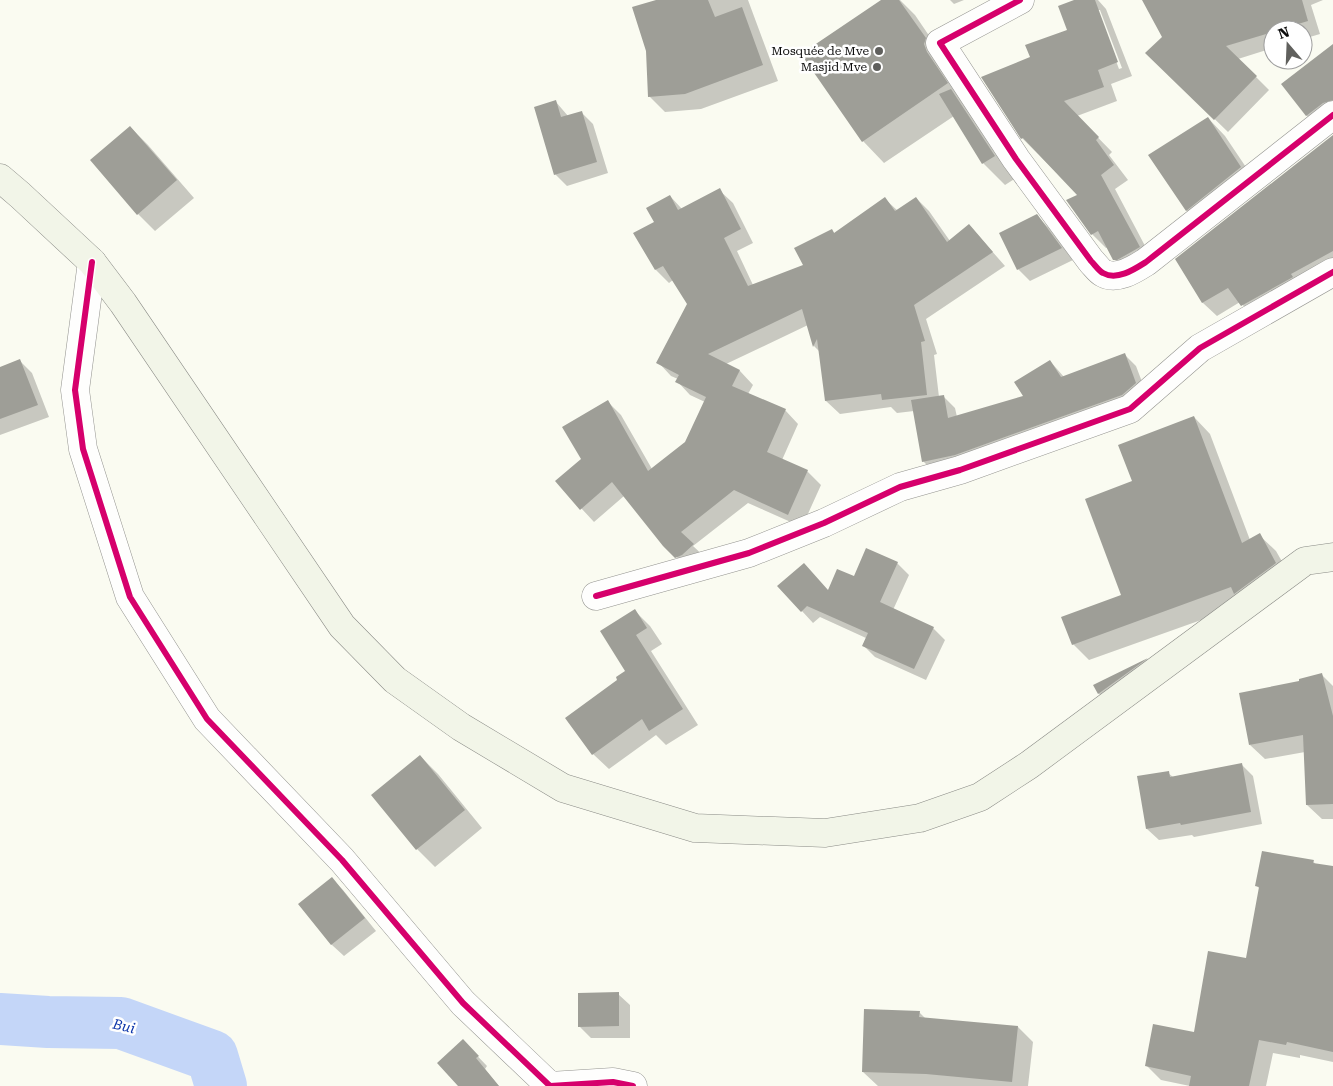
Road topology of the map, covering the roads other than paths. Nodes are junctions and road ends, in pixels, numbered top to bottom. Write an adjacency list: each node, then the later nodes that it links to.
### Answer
1 (1020, 0): 2 (street)
2 (1333, 115)
3 (0, 178): 4 (main road)
4 (92, 262): 6 (main road); 8 (street)
5 (1333, 272): 7 (street)
6 (1333, 557)
7 (596, 596)
8 (633, 1086)

